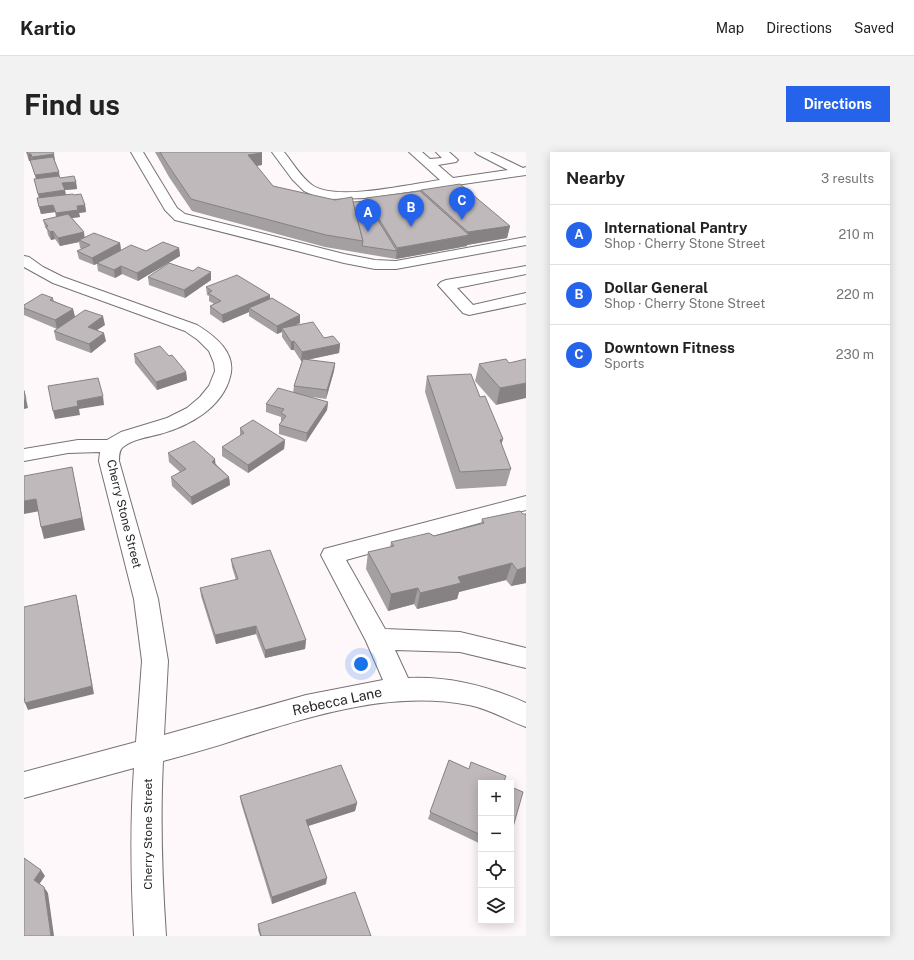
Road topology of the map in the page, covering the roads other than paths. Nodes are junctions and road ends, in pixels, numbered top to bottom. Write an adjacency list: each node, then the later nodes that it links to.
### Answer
1 (137, 152): 10 (street)
2 (278, 152): 9 (street)
3 (415, 152): 7 (street)
4 (442, 152): 6 (street)
5 (476, 156): 6 (street); 8 (street)
6 (452, 160): 7 (street)
7 (428, 163): 9 (street)
8 (524, 172): 9 (street)
9 (450, 182)
10 (526, 241)
11 (24, 260): 14 (street, Cherry Stone Street)
12 (526, 270): 13 (street)
13 (526, 298)
14 (112, 447): 15 (street); 21 (street, Cherry Stone Street)
15 (24, 455)
16 (526, 503): 17 (street)
17 (378, 639): 18 (street); 19 (street)
18 (526, 658)
19 (400, 689): 20 (street, Rebecca Lane); 21 (street, Rebecca Lane)
20 (526, 715)
21 (150, 751): 22 (street, Rebecca Lane); 23 (street, Cherry Stone Street)
22 (24, 785)
23 (150, 936)

